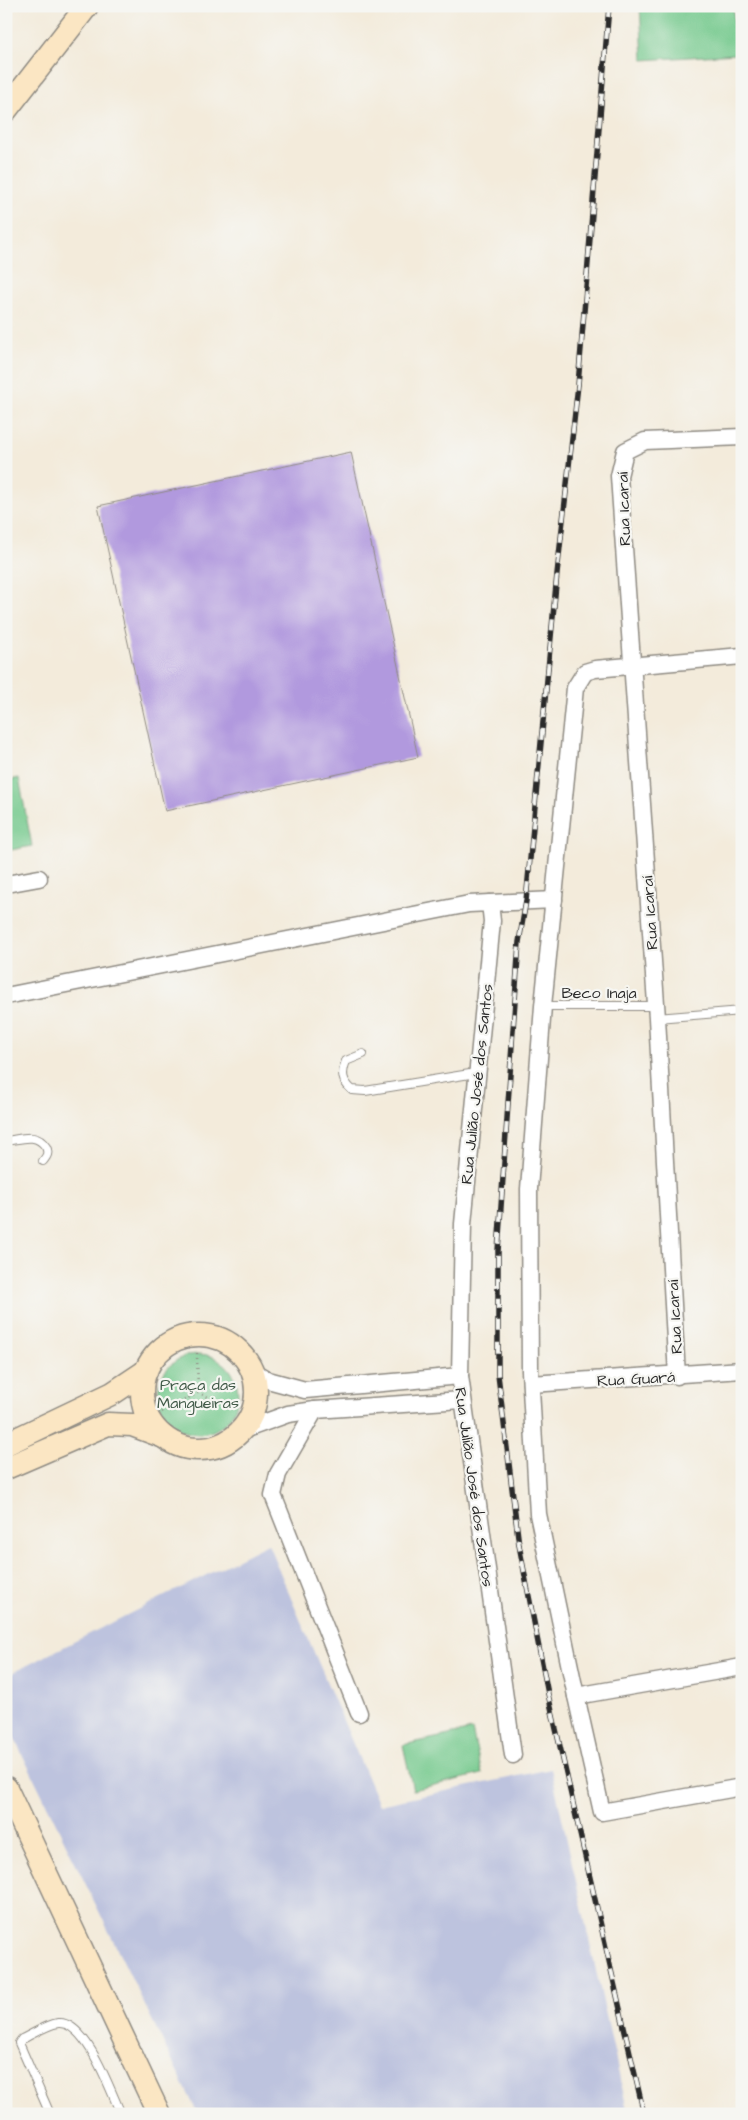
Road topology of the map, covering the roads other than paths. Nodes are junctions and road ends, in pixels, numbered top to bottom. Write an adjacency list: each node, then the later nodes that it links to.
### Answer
1 (87, 6): 2 (street)
2 (6, 110)
3 (742, 437): 5 (street, Rua Icaraí)
4 (742, 656): 5 (street)
5 (633, 665): 8 (street); 13 (street, Rua Icaraí)
6 (39, 878): 7 (street)
7 (6, 884)
8 (554, 900): 9 (street); 11 (street)
9 (490, 902): 10 (street); 15 (street, Rua Julião José dos Santos)
10 (6, 996)
11 (543, 1006): 13 (lane, Beco Inaja); 23 (street)
12 (742, 1011): 13 (lane, Beco Inaja)
13 (656, 1012): 22 (street, Rua Icaraí)
14 (363, 1054): 15 (lane)
15 (476, 1073): 21 (street, Rua Julião José dos Santos)
16 (6, 1141): 17 (lane)
17 (43, 1161)
18 (251, 1370): 20 (street); 21 (street); 26 (street)
19 (742, 1370): 22 (street, Rua Guará)
20 (146, 1371): 27 (street); 28 (street)
21 (460, 1376): 24 (street, Rua Julião José dos Santos)
22 (677, 1376): 23 (street, Rua Guará)
23 (530, 1384): 31 (street)
24 (462, 1400): 25 (street); 33 (street, Rua Julião José dos Santos)
25 (315, 1410): 26 (street); 32 (street)
26 (238, 1432): 27 (street)
27 (166, 1438): 29 (street)
28 (6, 1444)
29 (6, 1468)
30 (742, 1667): 31 (street)
31 (576, 1696): 35 (street)
32 (359, 1713)
33 (513, 1755)
34 (6, 1788): 38 (street)
35 (742, 1788)
36 (50, 2114): 37 (lane)
37 (121, 2114)
38 (159, 2114)

